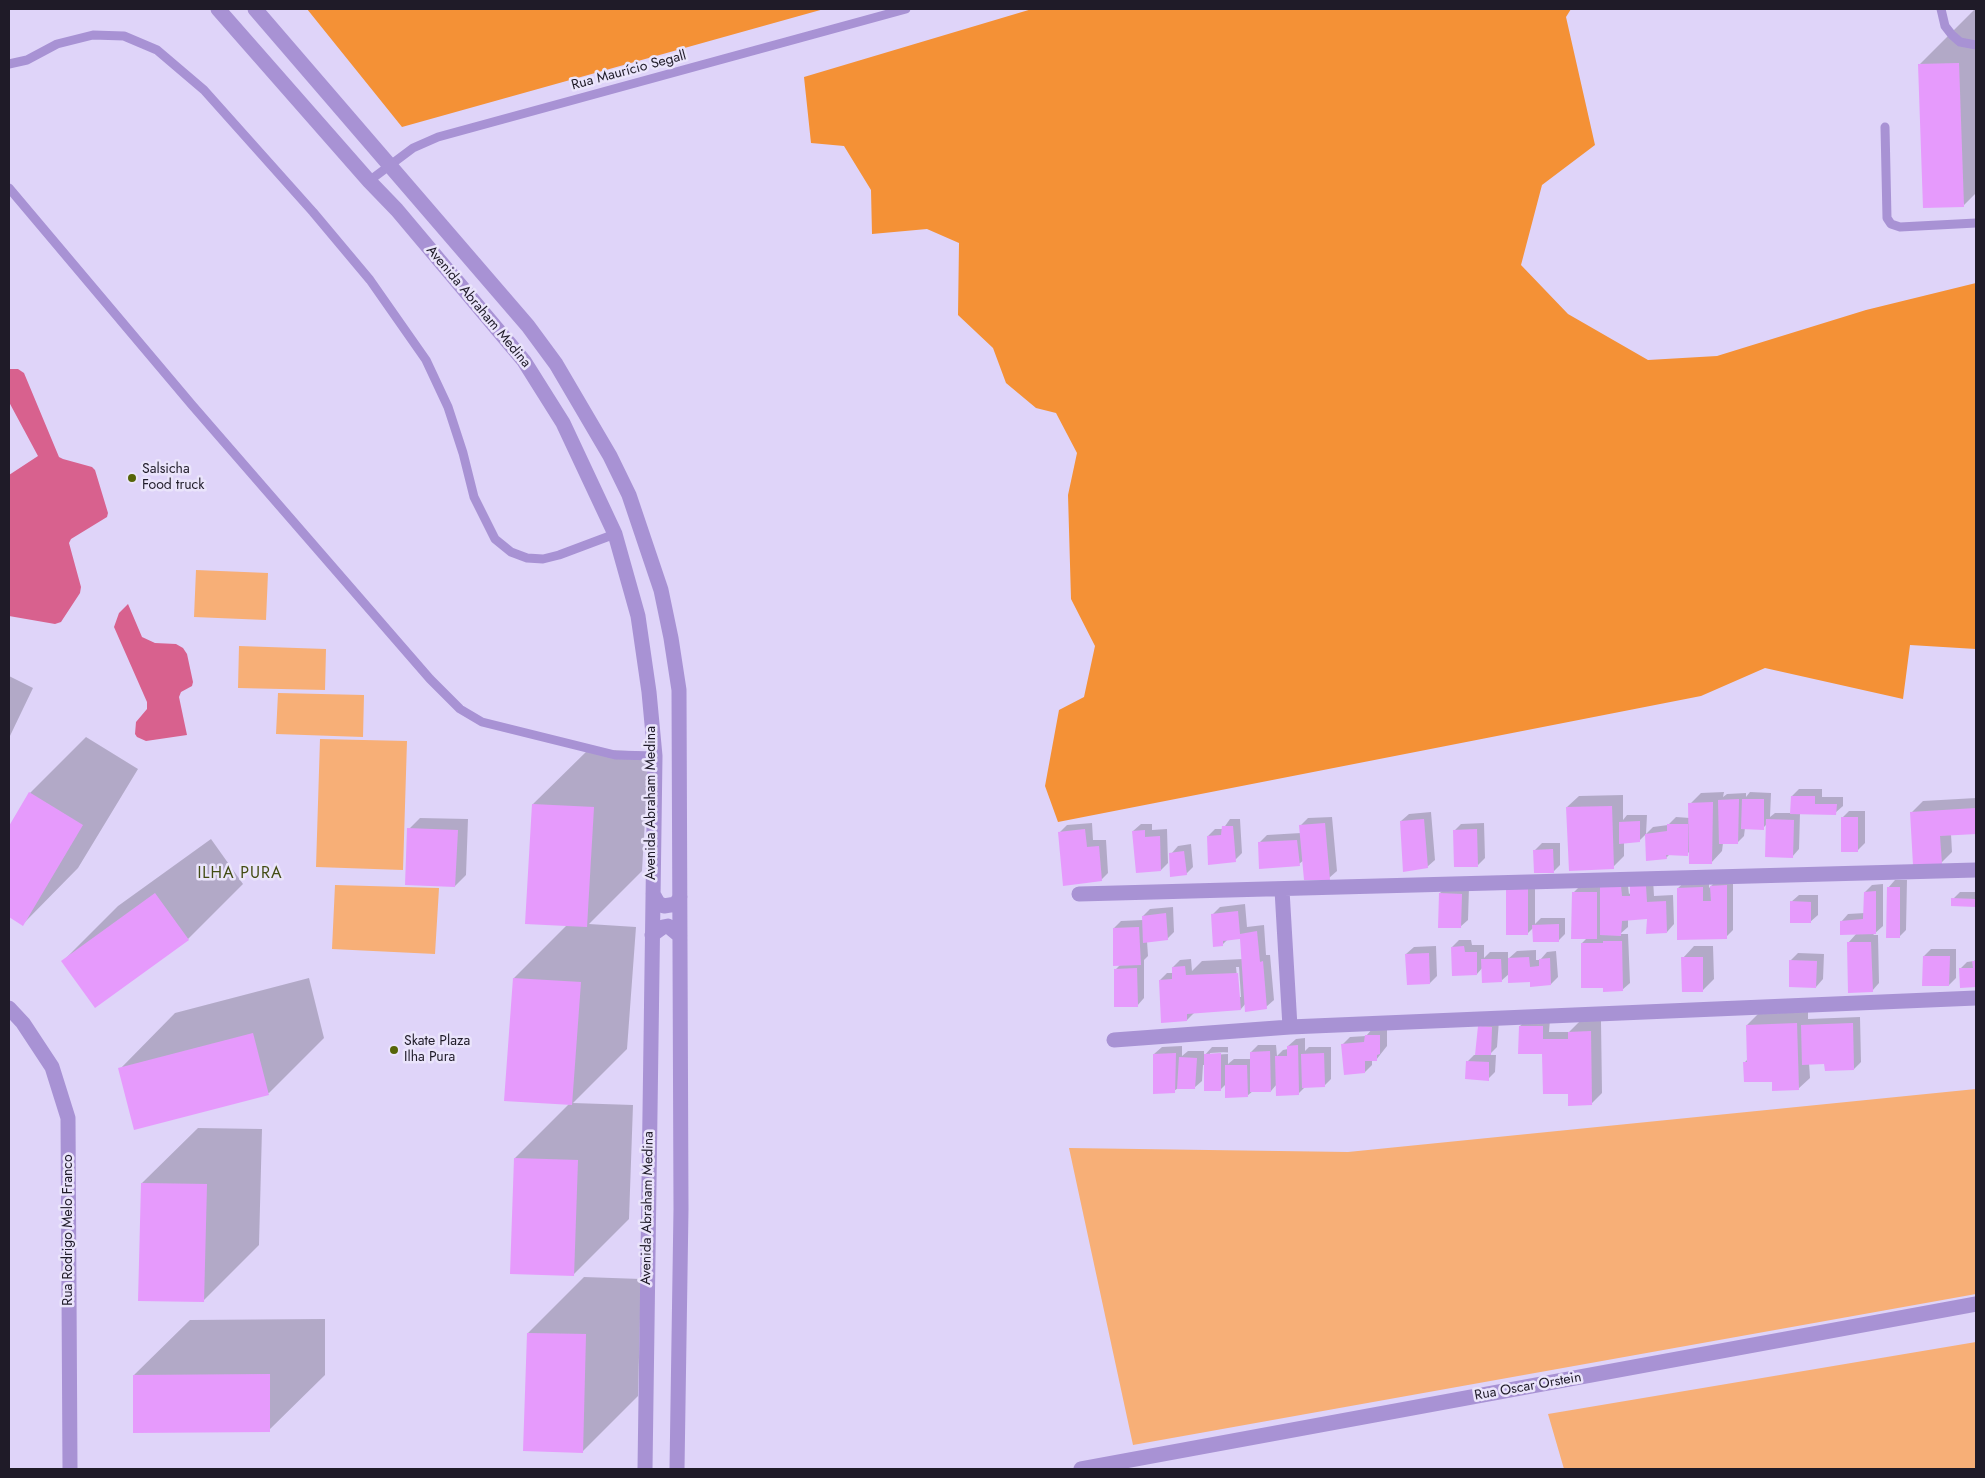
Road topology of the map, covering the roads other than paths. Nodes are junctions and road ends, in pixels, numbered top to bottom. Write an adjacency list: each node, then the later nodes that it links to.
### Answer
1 (218, 9): 9 (street, Avenida Abraham Medina)
2 (255, 9): 8 (street, Avenida Abraham Medina)
3 (906, 9): 8 (lane, Rua Maurício Segall)
4 (1941, 9): 5 (lane)
5 (1976, 45)
6 (9, 64): 12 (lane)
7 (1885, 127): 11 (lane)
8 (389, 164): 9 (lane, Rua Maurício Segall); 18 (street, Avenida Abraham Medina)
9 (369, 181): 12 (street, Avenida Abraham Medina)
10 (9, 188): 13 (lane)
11 (1976, 224)
12 (615, 534): 13 (street, Avenida Abraham Medina)
13 (655, 756): 16 (street, Avenida Abraham Medina)
14 (1976, 870): 15 (street)
15 (1282, 890): 17 (street); 23 (street)
16 (653, 894): 18 (street); 19 (street, Avenida Abraham Medina)
17 (1078, 894)
18 (680, 897): 20 (street, Avenida Abraham Medina)
19 (652, 935): 20 (street); 27 (street, Avenida Abraham Medina)
20 (680, 936): 28 (street, Avenida Abraham Medina)
21 (1976, 998): 23 (street)
22 (9, 1008): 26 (street, Rua Rodrigo Melo Franco)
23 (1290, 1027): 24 (street)
24 (1114, 1040)
25 (1976, 1304): 29 (street, Rua Oscar Orstein)
26 (70, 1469)
27 (644, 1469)
28 (677, 1469)
29 (1081, 1469)

